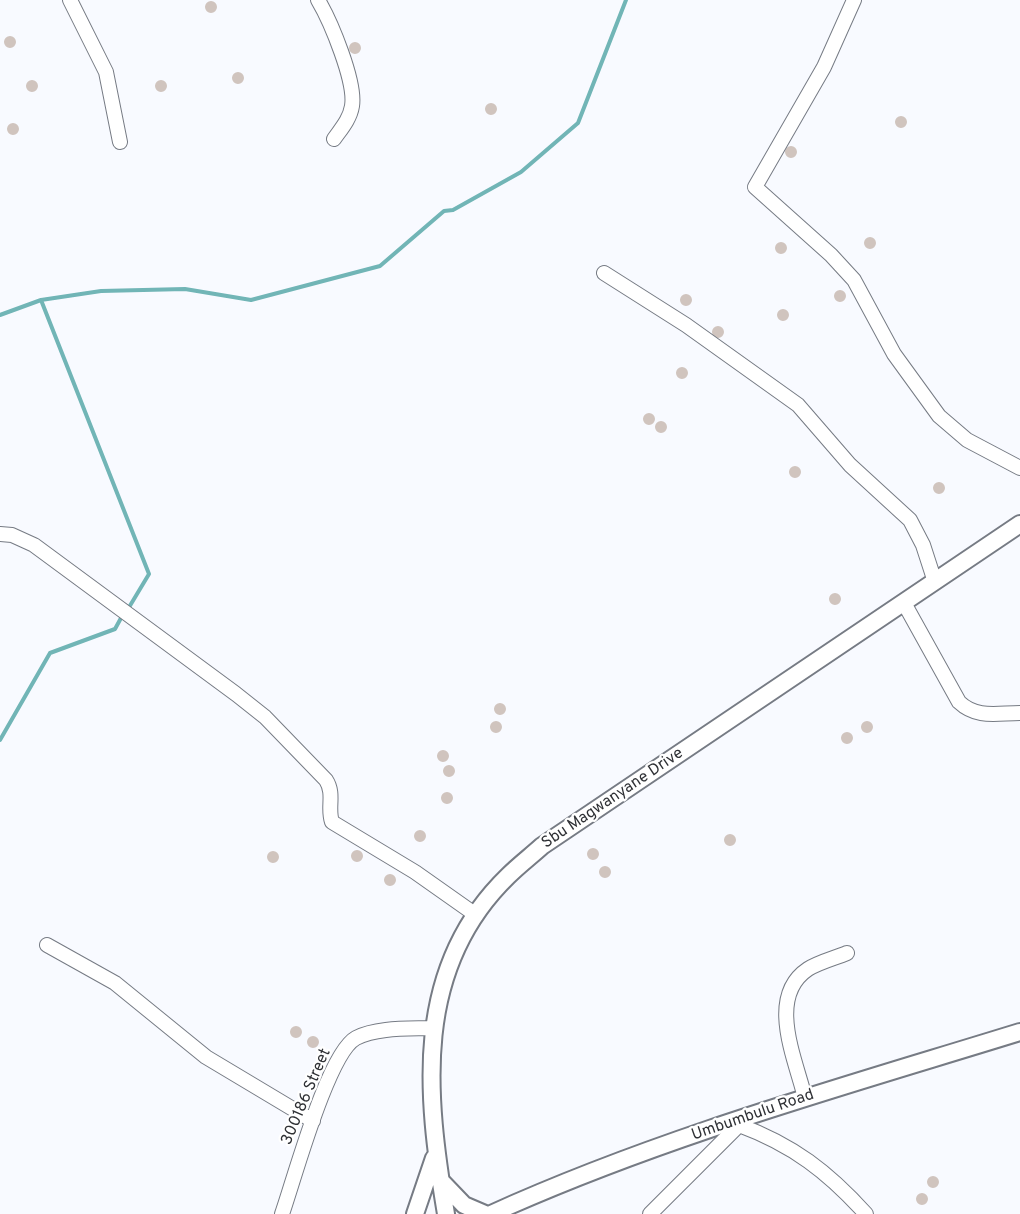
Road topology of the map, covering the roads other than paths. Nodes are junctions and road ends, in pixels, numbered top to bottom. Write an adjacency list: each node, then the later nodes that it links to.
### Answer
1 (70, 0): 5 (street)
2 (318, 0): 4 (street)
3 (855, 0): 7 (street)
4 (334, 139)
5 (120, 142)
6 (604, 273): 10 (street)
7 (1020, 468)
8 (1020, 524): 10 (main road, Sbu Magwanyane Drive)
9 (0, 534): 13 (street)
10 (935, 582): 11 (main road, Sbu Magwanyane Drive)
11 (904, 603): 12 (street); 13 (main road, Sbu Magwanyane Drive)
12 (1020, 713)
13 (476, 915): 16 (main road, Sbu Magwanyane Drive)
14 (47, 945): 19 (street)
15 (847, 953): 18 (street)
16 (433, 1028): 19 (street, 300186 Street); 21 (main road, Sbu Magwanyane Drive)
17 (1020, 1032): 18 (main road, Umbumbulu Road)
18 (805, 1098): 20 (main road, Umbumbulu Road)
19 (313, 1121): 23 (street, 300186 Street)
20 (744, 1121): 27 (main road, Umbumbulu Road); 28 (street); 29 (street)
21 (436, 1153): 22 (main road, Sbu Magwanyane Drive); 24 (main road)
22 (440, 1180): 25 (main road, Sbu Magwanyane Drive); 26 (main road)
23 (282, 1214)
24 (415, 1214)
25 (446, 1214)
26 (485, 1214)
27 (491, 1214)
28 (650, 1214)
29 (866, 1214)

